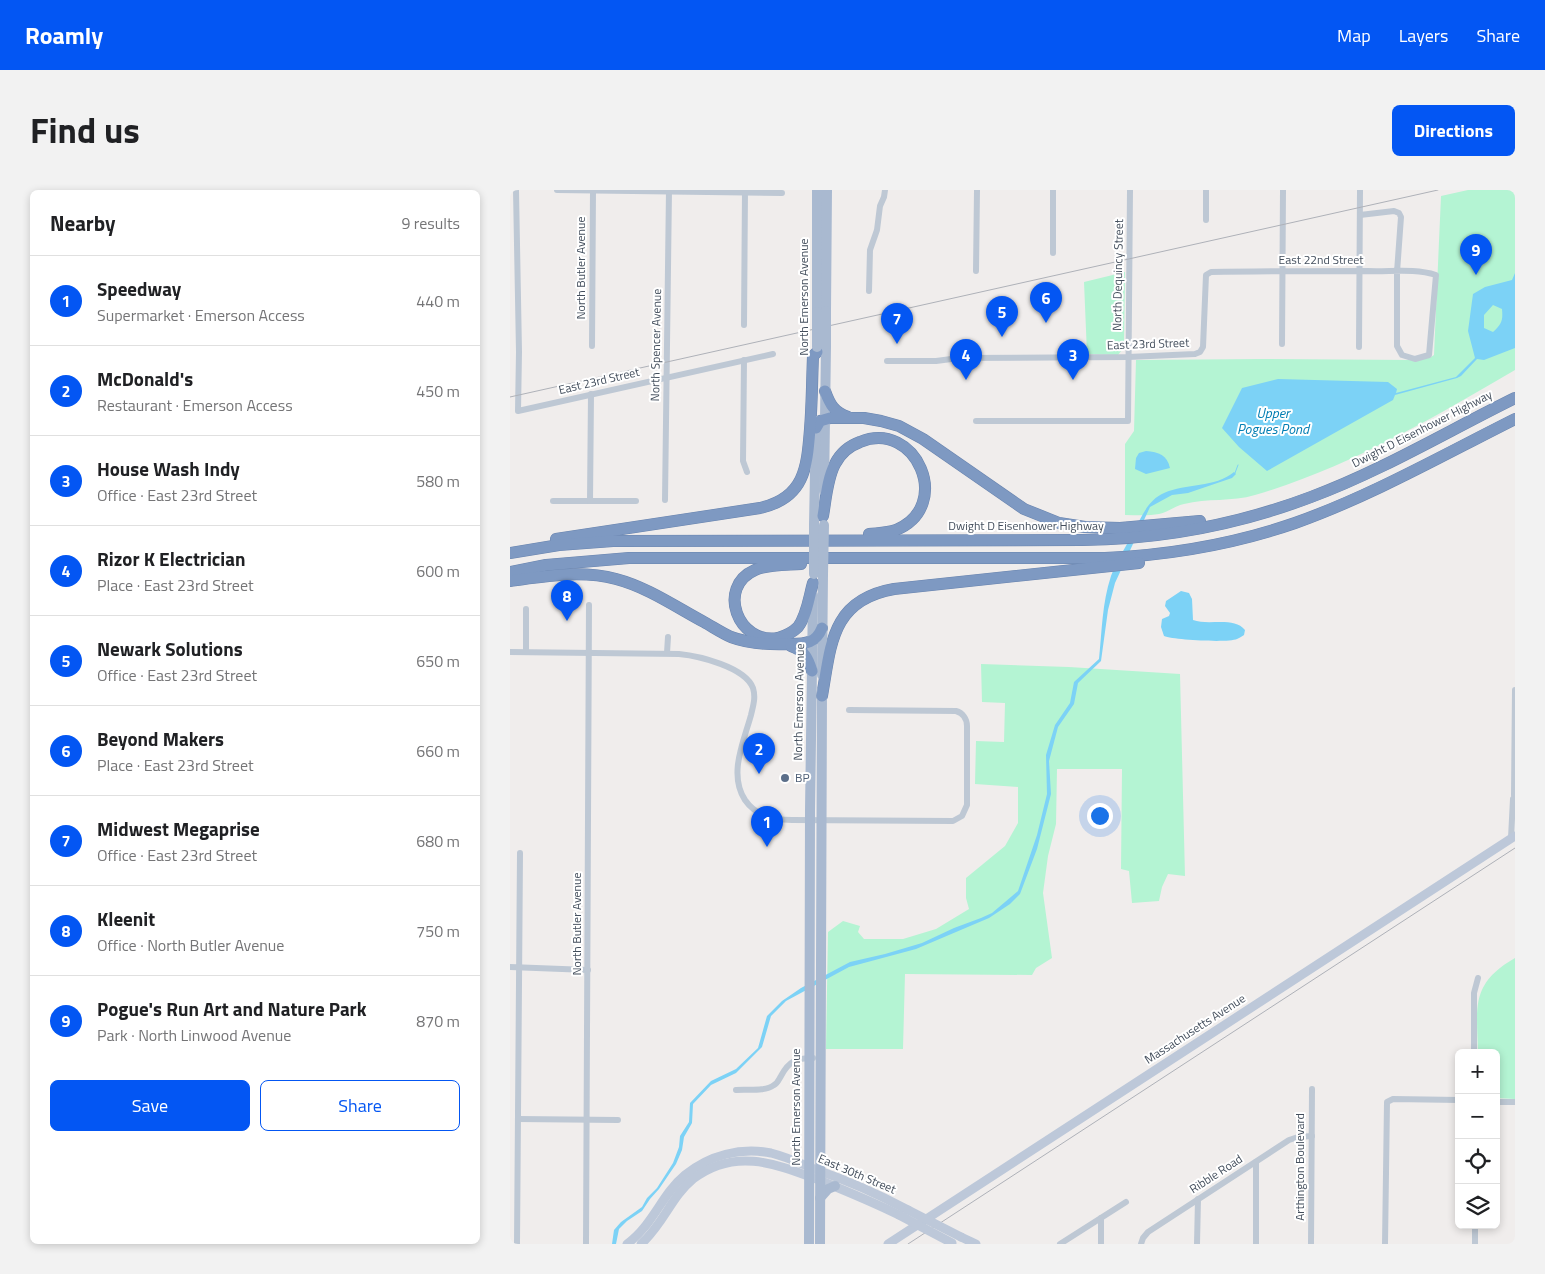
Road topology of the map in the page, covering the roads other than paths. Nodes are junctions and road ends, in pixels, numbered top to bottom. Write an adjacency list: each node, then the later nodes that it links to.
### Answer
1 (516, 190): 18 (street)
2 (557, 190): 3 (street)
3 (593, 190): 4 (street); 28 (street, North Butler Avenue)
4 (669, 190): 14 (street); 36 (street, North Spencer Avenue)
5 (817, 190): 25 (main road, North Emerson Avenue)
6 (827, 190): 25 (main road, North Emerson Avenue)
7 (885, 190): 24 (street)
8 (977, 190): 21 (street)
9 (1053, 190): 19 (street)
10 (1130, 190): 33 (street, North Dequincy Street)
11 (1206, 190): 17 (street)
12 (1283, 190): 20 (street)
13 (1360, 190): 16 (street)
14 (745, 191): 15 (street); 26 (street)
15 (782, 193)
16 (1360, 215): 22 (street); 23 (street)
17 (1206, 220)
18 (513, 234): 38 (street, East 23rd Street)
19 (1053, 254)
20 (1282, 270): 22 (street, East 22nd Street); 27 (street); 31 (street, East 22nd Street)
21 (976, 271)
22 (1360, 271): 23 (street, East 22nd Street); 29 (street)
23 (1397, 272): 23 (street, East 22nd Street)
24 (868, 291)
25 (822, 312): 30 (main road, North Emerson Avenue, bridge)
26 (744, 325)
27 (1282, 344)
28 (592, 346)
29 (1359, 348)
30 (820, 349): 37 (main road, North Emerson Avenue); 43 (main road, North Emerson Avenue); 52 (highway)
31 (1200, 352): 33 (street, East 23rd Street)
32 (773, 354): 34 (street, East 23rd Street)
33 (1128, 357): 35 (street, East 23rd Street); 42 (street, North Dequincy Street)
34 (744, 360): 36 (street, East 23rd Street); 44 (street)
35 (887, 361)
36 (668, 377): 38 (street, East 23rd Street); 46 (street, North Spencer Avenue)
37 (825, 391): 40 (highway); 43 (main road, North Emerson Avenue)
38 (591, 394): 48 (street)
39 (1515, 398): 50 (highway, Dwight D Eisenhower Highway)
40 (850, 418): 43 (highway); 50 (highway)
41 (1515, 419): 54 (highway)
42 (976, 422)
43 (820, 424): 49 (main road, North Emerson Avenue)
44 (747, 472)
45 (636, 500): 48 (street)
46 (665, 500)
47 (553, 501): 48 (street)
48 (590, 501)
49 (820, 522): 51 (highway); 56 (main road, North Emerson Avenue, bridge)
50 (1152, 531): 51 (highway, Dwight D Eisenhower Highway)
51 (792, 540): 52 (highway, Dwight D Eisenhower Highway)
52 (510, 552)
53 (891, 558): 54 (highway); 55 (highway); 56 (highway)
54 (1102, 563): 70 (highway)
55 (510, 572)
56 (817, 577): 60 (main road, North Emerson Avenue); 62 (main road, North Emerson Avenue)
57 (510, 581): 63 (highway)
58 (589, 604): 66 (street, North Butler Avenue)
59 (526, 609): 65 (street)
60 (822, 628): 62 (highway); 70 (main road, North Emerson Avenue)
61 (668, 637): 67 (street)
62 (812, 641): 63 (highway); 68 (main road, North Emerson Avenue)
63 (785, 644): 68 (highway)
64 (510, 652): 65 (street)
65 (526, 652): 66 (street)
66 (590, 652): 67 (street); 79 (street, North Butler Avenue)
67 (667, 654): 74 (street)
68 (812, 671): 74 (main road, North Emerson Avenue)
69 (1515, 690): 72 (street)
70 (822, 696): 74 (main road, North Emerson Avenue)
71 (849, 710): 74 (street)
72 (1514, 795): 73 (street); 75 (street)
73 (1515, 803)
74 (816, 820): 82 (main road, North Emerson Avenue); 83 (main road, North Emerson Avenue)
75 (1513, 837): 109 (main road, Massachusetts Avenue)
76 (520, 853): 78 (street)
77 (510, 967): 78 (street)
78 (518, 968): 79 (street); 89 (street)
79 (588, 970): 91 (street, North Butler Avenue)
80 (1478, 978): 81 (street)
81 (1474, 1049)
82 (809, 1058): 83 (street); 85 (street); 94 (main road, North Emerson Avenue)
83 (821, 1058): 95 (main road, North Emerson Avenue)
84 (1312, 1089): 92 (street, Arthington Boulevard)
85 (736, 1090)
86 (1455, 1100): 117 (street)
87 (1500, 1102): 88 (street)
88 (1515, 1102)
89 (518, 1119): 91 (street); 104 (street)
90 (618, 1120): 91 (street)
91 (587, 1121): 105 (street, North Butler Avenue)
92 (1312, 1136): 93 (street, Ribble Road); 116 (street, Arthington Boulevard)
93 (1256, 1162): 98 (street, Ribble Road); 115 (street)
94 (808, 1171): 95 (main road, East 30th Street); 103 (main road, East 30th Street); 107 (main road, North Emerson Avenue)
95 (821, 1176): 96 (main road, East 30th Street); 97 (main road, North Emerson Avenue); 102 (main road, East 30th Street, bridge)
96 (835, 1186): 97 (main road); 102 (main road, East 30th Street, bridge)
97 (820, 1198): 108 (main road, North Emerson Avenue)
98 (1198, 1199): 113 (street, Ribble Road); 114 (street)
99 (1126, 1202): 100 (street)
100 (1101, 1218): 111 (street); 112 (street)
101 (1475, 1229): 118 (street)
102 (956, 1241): 110 (main road, East 30th Street)
103 (641, 1242): 106 (main road, East 30th Street)
104 (517, 1244)
105 (586, 1244)
106 (627, 1244)
107 (808, 1244)
108 (820, 1244)
109 (888, 1244)
110 (976, 1244)
111 (1060, 1244)
112 (1101, 1244)
113 (1140, 1244)
114 (1197, 1244)
115 (1256, 1244)
116 (1311, 1244)
117 (1385, 1244)
118 (1475, 1244)

